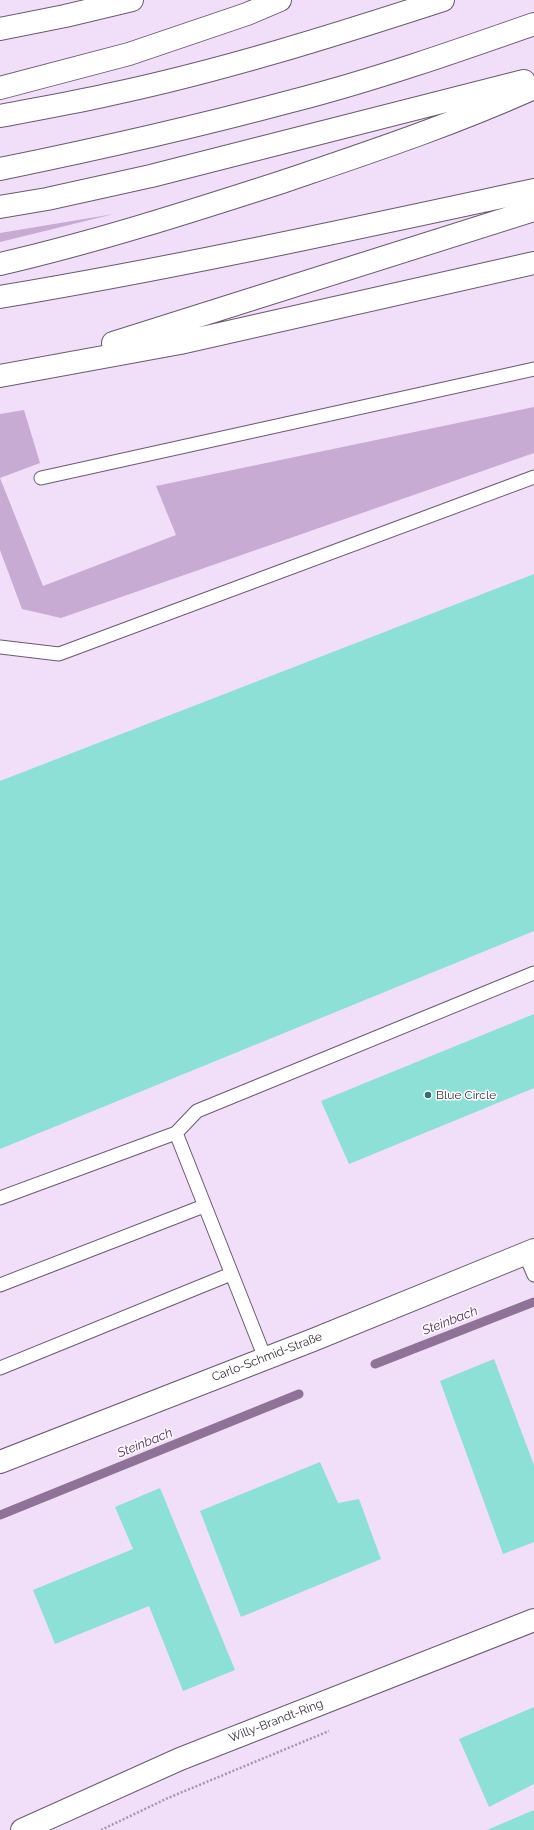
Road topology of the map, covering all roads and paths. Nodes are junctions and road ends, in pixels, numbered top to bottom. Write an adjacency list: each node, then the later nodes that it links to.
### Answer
1 (132, 0): 5 (main road)
2 (280, 0): 7 (main road)
3 (443, 0): 9 (main road)
4 (534, 24): 10 (main road)
5 (0, 30)
6 (534, 79): 12 (main road)
7 (0, 88)
8 (534, 88): 15 (main road)
9 (0, 116)
10 (0, 169)
11 (534, 190): 16 (main road)
12 (0, 207)
13 (534, 210): 18 (main road)
14 (534, 263): 18 (main road)
15 (0, 264)
16 (0, 297)
17 (534, 369): 20 (lane)
18 (28, 370): 19 (main road)
19 (0, 376)
20 (41, 478)
21 (534, 478): 22 (lane)
22 (0, 647)
23 (534, 973): 24 (lane)
24 (176, 1133): 25 (lane); 26 (lane)
25 (0, 1198)
26 (204, 1206): 28 (lane); 30 (lane)
27 (530, 1252): 29 (lane); 31 (main road, Carlo-Schmid-Straße)
28 (231, 1274): 31 (lane); 32 (lane)
29 (534, 1275)
30 (0, 1285)
31 (265, 1358): 33 (main road, Carlo-Schmid-Straße)
32 (0, 1368)
33 (0, 1462)
34 (534, 1620): 36 (main road, Willy-Brandt-Ring)
35 (333, 1730): 37 (path)
36 (22, 1830)
37 (101, 1830)

